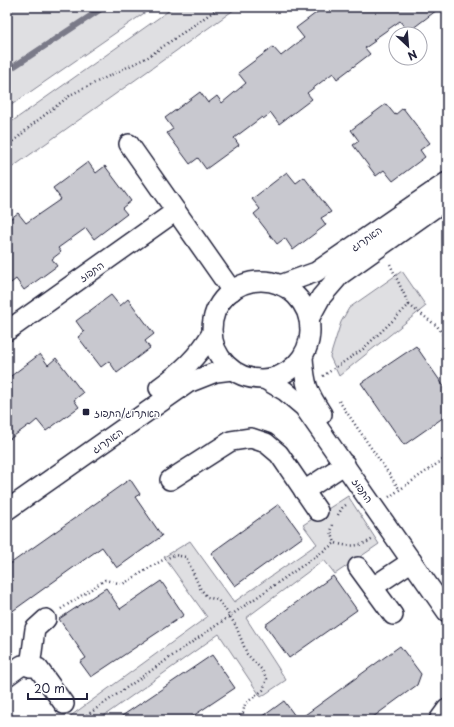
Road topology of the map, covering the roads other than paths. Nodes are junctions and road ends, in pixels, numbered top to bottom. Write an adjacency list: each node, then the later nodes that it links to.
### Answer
1 (129, 144): 4 (street)
2 (447, 182): 5 (street, האתרוג)
3 (447, 199): 7 (street, האתרוג)
4 (176, 211): 6 (street); 8 (street, התפוז)
5 (280, 285): 6 (street); 7 (street)
6 (232, 291): 9 (street)
7 (309, 319): 10 (street)
8 (7, 331)
9 (212, 333): 11 (street); 16 (street, האתרוג)
10 (304, 355): 12 (street); 22 (street, התפוז)
11 (232, 370): 12 (street); 17 (street, האתרוג)
12 (266, 380): 13 (street, התפוז)
13 (345, 464): 15 (street); 19 (street, התפוז)
14 (170, 480): 15 (street)
15 (304, 491): 18 (street)
16 (7, 496)
17 (7, 510)
18 (318, 511)
19 (412, 561): 21 (street); 23 (street, התפוז)
20 (358, 567): 21 (street)
21 (373, 588): 24 (street)
22 (447, 592)
23 (447, 612)
24 (393, 615)
25 (46, 619): 26 (street)
26 (30, 667): 27 (street); 28 (street)
27 (7, 676)
28 (64, 704)
29 (447, 709): 30 (street)
30 (439, 720)

